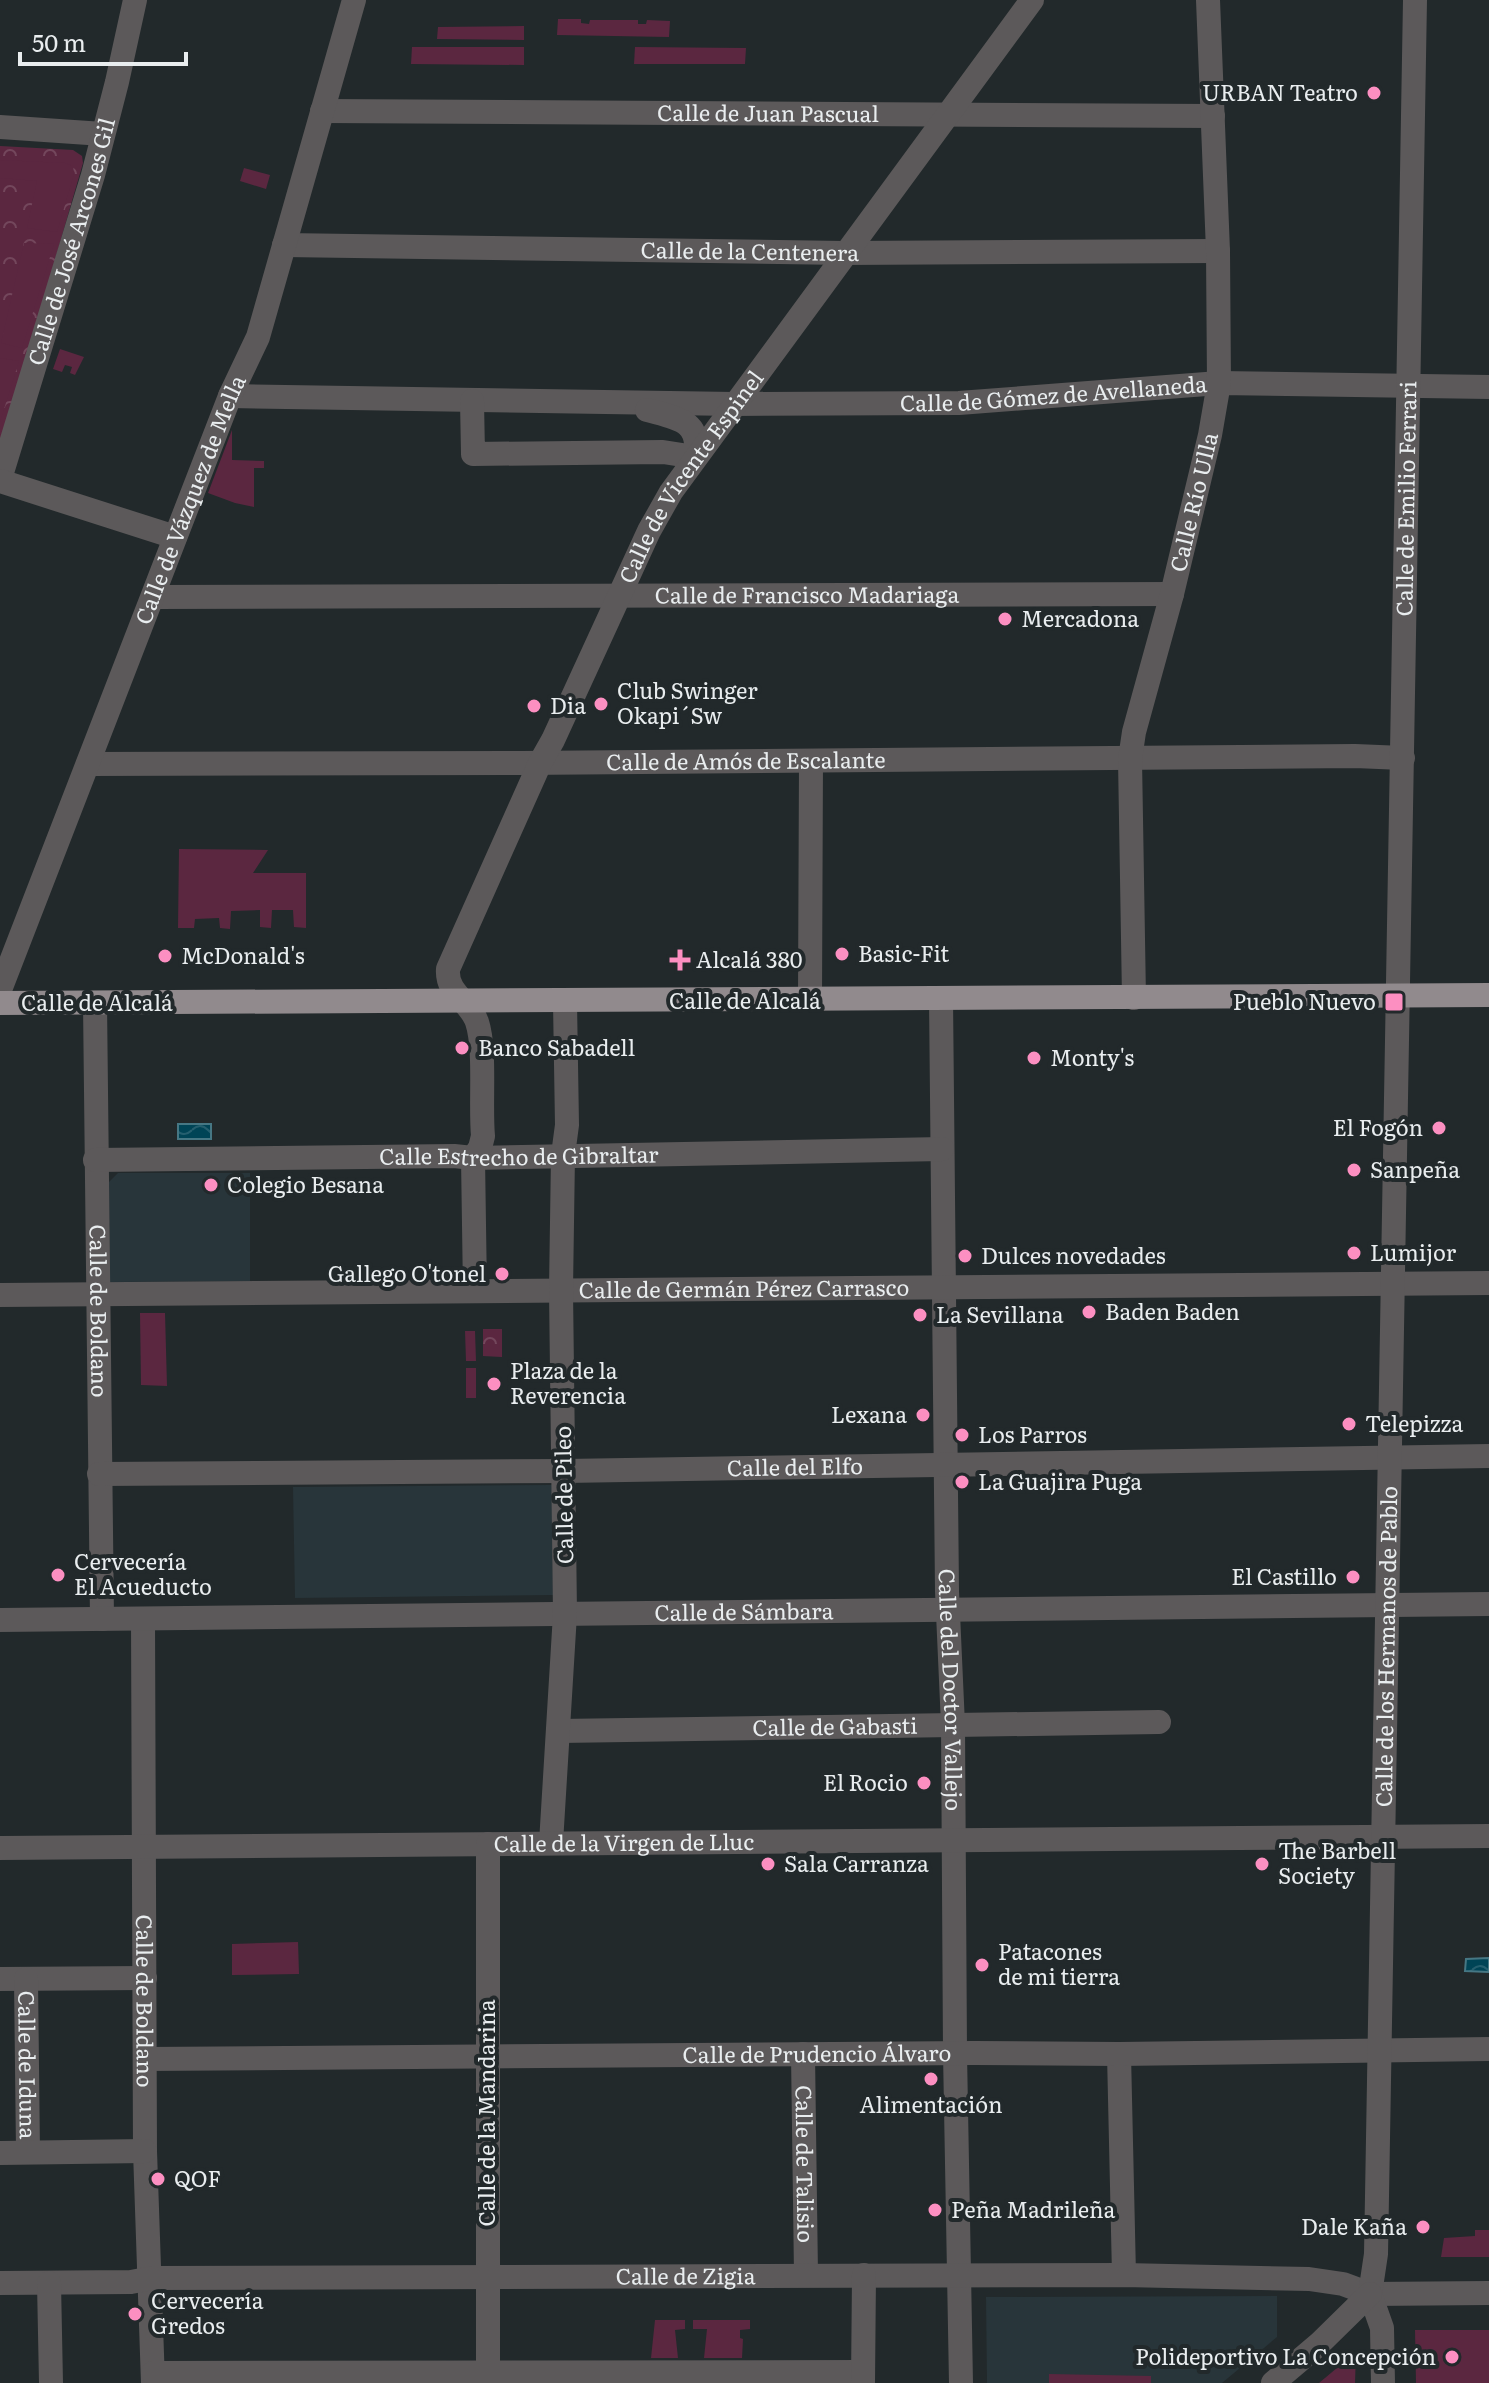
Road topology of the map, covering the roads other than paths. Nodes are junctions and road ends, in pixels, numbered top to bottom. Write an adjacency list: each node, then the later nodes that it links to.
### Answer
1 (135, 0): 10 (street, Calle de José Arcones Gil)
2 (354, 0): 6 (street, Calle de Vázquez de Mella)
3 (1032, 0): 7 (street, Calle de Vicente Espinel)
4 (1208, 0): 8 (street, Calle Río Ulla)
5 (1415, 0): 15 (street, Calle de Emilio Ferrari)
6 (322, 111): 7 (street, Calle de Juan Pascual); 11 (street, Calle de Vázquez de Mella)
7 (947, 115): 8 (street, Calle de Juan Pascual); 13 (street, Calle de Vicente Espinel)
8 (1213, 116): 12 (street, Calle Río Ulla)
9 (0, 127): 10 (street)
10 (103, 134): 22 (street, Calle de José Arcones Gil)
11 (284, 245): 13 (street, Calle de la Centenera); 17 (street, Calle de Vázquez de Mella)
12 (1218, 251): 13 (street, Calle de la Centenera); 14 (street, Calle Río Ulla)
13 (844, 253): 20 (street, Calle de Vicente Espinel)
14 (1219, 383): 15 (street, Calle de Gómez de Avellaneda); 20 (street, Calle de Gómez de Avellaneda); 24 (street, Calle Río Ulla)
15 (1407, 385): 16 (street, Calle de Gómez de Avellaneda); 27 (street, Calle de Emilio Ferrari)
16 (1489, 387)
17 (230, 396): 18 (street, Calle de Gómez de Avellaneda); 23 (street, Calle de Vázquez de Mella)
18 (472, 401): 19 (street, Calle de Gómez de Avellaneda); 21 (street)
19 (620, 402): 20 (street, Calle de Gómez de Avellaneda); 21 (street, Calle de Gómez de Avellaneda)
20 (734, 404): 21 (street, Calle de Vicente Espinel)
21 (695, 457): 26 (street, Calle de Vicente Espinel)
22 (0, 480): 23 (street)
23 (175, 537): 25 (street, Calle de Vázquez de Mella)
24 (1172, 594): 26 (street, Calle de Francisco Madariaga); 28 (street, Calle Río Ulla)
25 (153, 597): 26 (street, Calle de Francisco Madariaga); 31 (street, Calle de Vázquez de Mella)
26 (619, 597): 30 (street, Calle de Vicente Espinel)
27 (1403, 758): 28 (street, Calle de Amós de Escalante); 34 (street, Calle de Emilio Ferrari)
28 (1130, 759): 29 (street, Calle de Amós de Escalante); 36 (street, Calle Río Ulla)
29 (811, 761): 30 (street, Calle de Amós de Escalante); 37 (street)
30 (540, 763): 31 (street, Calle de Amós de Escalante); 38 (street, Calle de Vicente Espinel)
31 (88, 764): 32 (street, Calle de Vázquez de Mella)
32 (0, 990)
33 (1489, 995): 34 (main road, Calle de Alcalá)
34 (1398, 996): 36 (main road, Calle de Alcalá); 47 (street, Calle de los Hermanos de Pablo)
35 (941, 998): 36 (main road, Calle de Alcalá); 37 (main road, Calle de Alcalá); 42 (street, Calle del Doctor Vallejo)
36 (1134, 998)
37 (810, 1000): 39 (main road, Calle de Alcalá)
38 (462, 1001): 39 (main road, Calle de Alcalá); 41 (main road, Calle de Alcalá); 44 (street, Calle de Vicente Espinel)
39 (565, 1002): 43 (street, Calle de Pileo)
40 (0, 1003): 41 (main road, Calle de Alcalá)
41 (95, 1003): 45 (street, Calle de Boldano)
42 (942, 1149): 43 (street, Calle Estrecho de Gibraltar); 48 (street, Calle del Doctor Vallejo)
43 (563, 1155): 44 (street, Calle Estrecho de Gibraltar); 49 (street, Calle de Pileo)
44 (473, 1158): 45 (street, Calle Estrecho de Gibraltar); 50 (street, Calle de Vicente Espinel)
45 (95, 1160): 51 (street, Calle de Boldano)
46 (1489, 1283): 47 (street, Calle de Germán Pérez Carrasco)
47 (1394, 1284): 48 (street, Calle de Germán Pérez Carrasco); 54 (street, Calle de los Hermanos de Pablo)
48 (945, 1286): 49 (street, Calle de Germán Pérez Carrasco); 55 (street, Calle del Doctor Vallejo)
49 (561, 1290): 50 (street, Calle de Germán Pérez Carrasco); 56 (street, Calle de Pileo)
50 (475, 1291): 51 (street, Calle de Germán Pérez Carrasco)
51 (96, 1294): 52 (street, Calle de Germán Pérez Carrasco); 57 (street, Calle de Boldano)
52 (0, 1295)
53 (1489, 1456): 54 (street, Calle del Elfo)
54 (1392, 1458): 55 (street, Calle del Elfo); 59 (street, Calle de los Hermanos de Pablo)
55 (946, 1465): 56 (street, Calle del Elfo); 60 (street, Calle del Doctor Vallejo)
56 (565, 1471): 57 (street, Calle del Elfo); 61 (street, Calle de Pileo)
57 (99, 1474): 62 (street, Calle de Boldano)
58 (1489, 1604): 59 (street, Calle de Sámbara)
59 (1387, 1605): 60 (street, Calle de Sámbara); 68 (street, Calle de los Hermanos de Pablo)
60 (949, 1610): 61 (street, Calle de Sámbara); 66 (street, Calle del Doctor Vallejo)
61 (565, 1614): 63 (street, Calle de Sámbara); 67 (street, Calle de Pileo)
62 (102, 1619): 63 (street, Calle de Sámbara); 64 (street, Calle de Sámbara)
63 (143, 1619): 73 (street, Calle de Boldano)
64 (0, 1620)
65 (1159, 1722): 66 (street, Calle de Gabasti)
66 (953, 1725): 67 (street, Calle de Gabasti); 70 (street, Calle del Doctor Vallejo)
67 (559, 1731): 71 (street, Calle de Pileo)
68 (1383, 1836): 69 (street, Calle de la Virgen de Lluc); 70 (street, Calle de la Virgen de Lluc); 78 (street, Calle de los Hermanos de Pablo)
69 (1489, 1836)
70 (953, 1838): 71 (street, Calle de la Virgen de Lluc); 80 (street, Calle del Doctor Vallejo)
71 (551, 1843): 72 (street, Calle de la Virgen de Lluc)
72 (488, 1844): 73 (street, Calle de la Virgen de Lluc); 83 (street, Calle de la Mandarina)
73 (142, 1846): 74 (street, Calle de la Virgen de Lluc); 75 (street, Calle de Boldano)
74 (0, 1848)
75 (145, 1978): 77 (street); 84 (street, Calle de Boldano)
76 (0, 1979): 77 (street)
77 (26, 1979): 86 (street, Calle de Iduna)
78 (1378, 2049): 79 (street, Calle de Prudencio Álvaro); 82 (street, Calle de Prudencio Álvaro); 97 (street, Calle de los Hermanos de Pablo)
79 (1489, 2049)
80 (955, 2053): 81 (street, Calle de Prudencio Álvaro); 82 (street, Calle de Prudencio Álvaro); 90 (street, Calle del Doctor Vallejo)
81 (803, 2054): 83 (street, Calle de Prudencio Álvaro); 88 (street, Calle de Talisio)
82 (1119, 2054): 91 (street)
83 (487, 2056): 84 (street, Calle de Prudencio Álvaro); 93 (street, Calle de la Mandarina)
84 (145, 2059): 85 (street, Calle de Boldano)
85 (145, 2151): 86 (street); 92 (street, Calle de Boldano)
86 (28, 2152): 87 (street)
87 (0, 2153)
88 (806, 2275): 89 (street, Calle de Zigia); 93 (street, Calle de Zigia)
89 (864, 2275): 90 (street, Calle de Zigia); 100 (street)
90 (959, 2275): 91 (street, Calle de Zigia); 102 (street, Calle del Doctor Vallejo)
91 (1124, 2275): 97 (street, Calle de Zigia)
92 (152, 2278): 93 (street, Calle de Zigia); 95 (street, Calle de Zigia); 98 (street, Calle de Boldano)
93 (487, 2278): 99 (street, Calle de la Mandarina)
94 (0, 2283): 95 (street, Calle de Zigia)
95 (49, 2283): 101 (street)
96 (1489, 2293): 97 (street, Calle de Zigia)
97 (1370, 2294): 103 (street); 104 (street)
98 (153, 2378): 99 (street)
99 (488, 2378): 100 (street)
100 (863, 2378)
101 (51, 2383)
102 (961, 2383)
103 (1273, 2383)
104 (1383, 2383)

